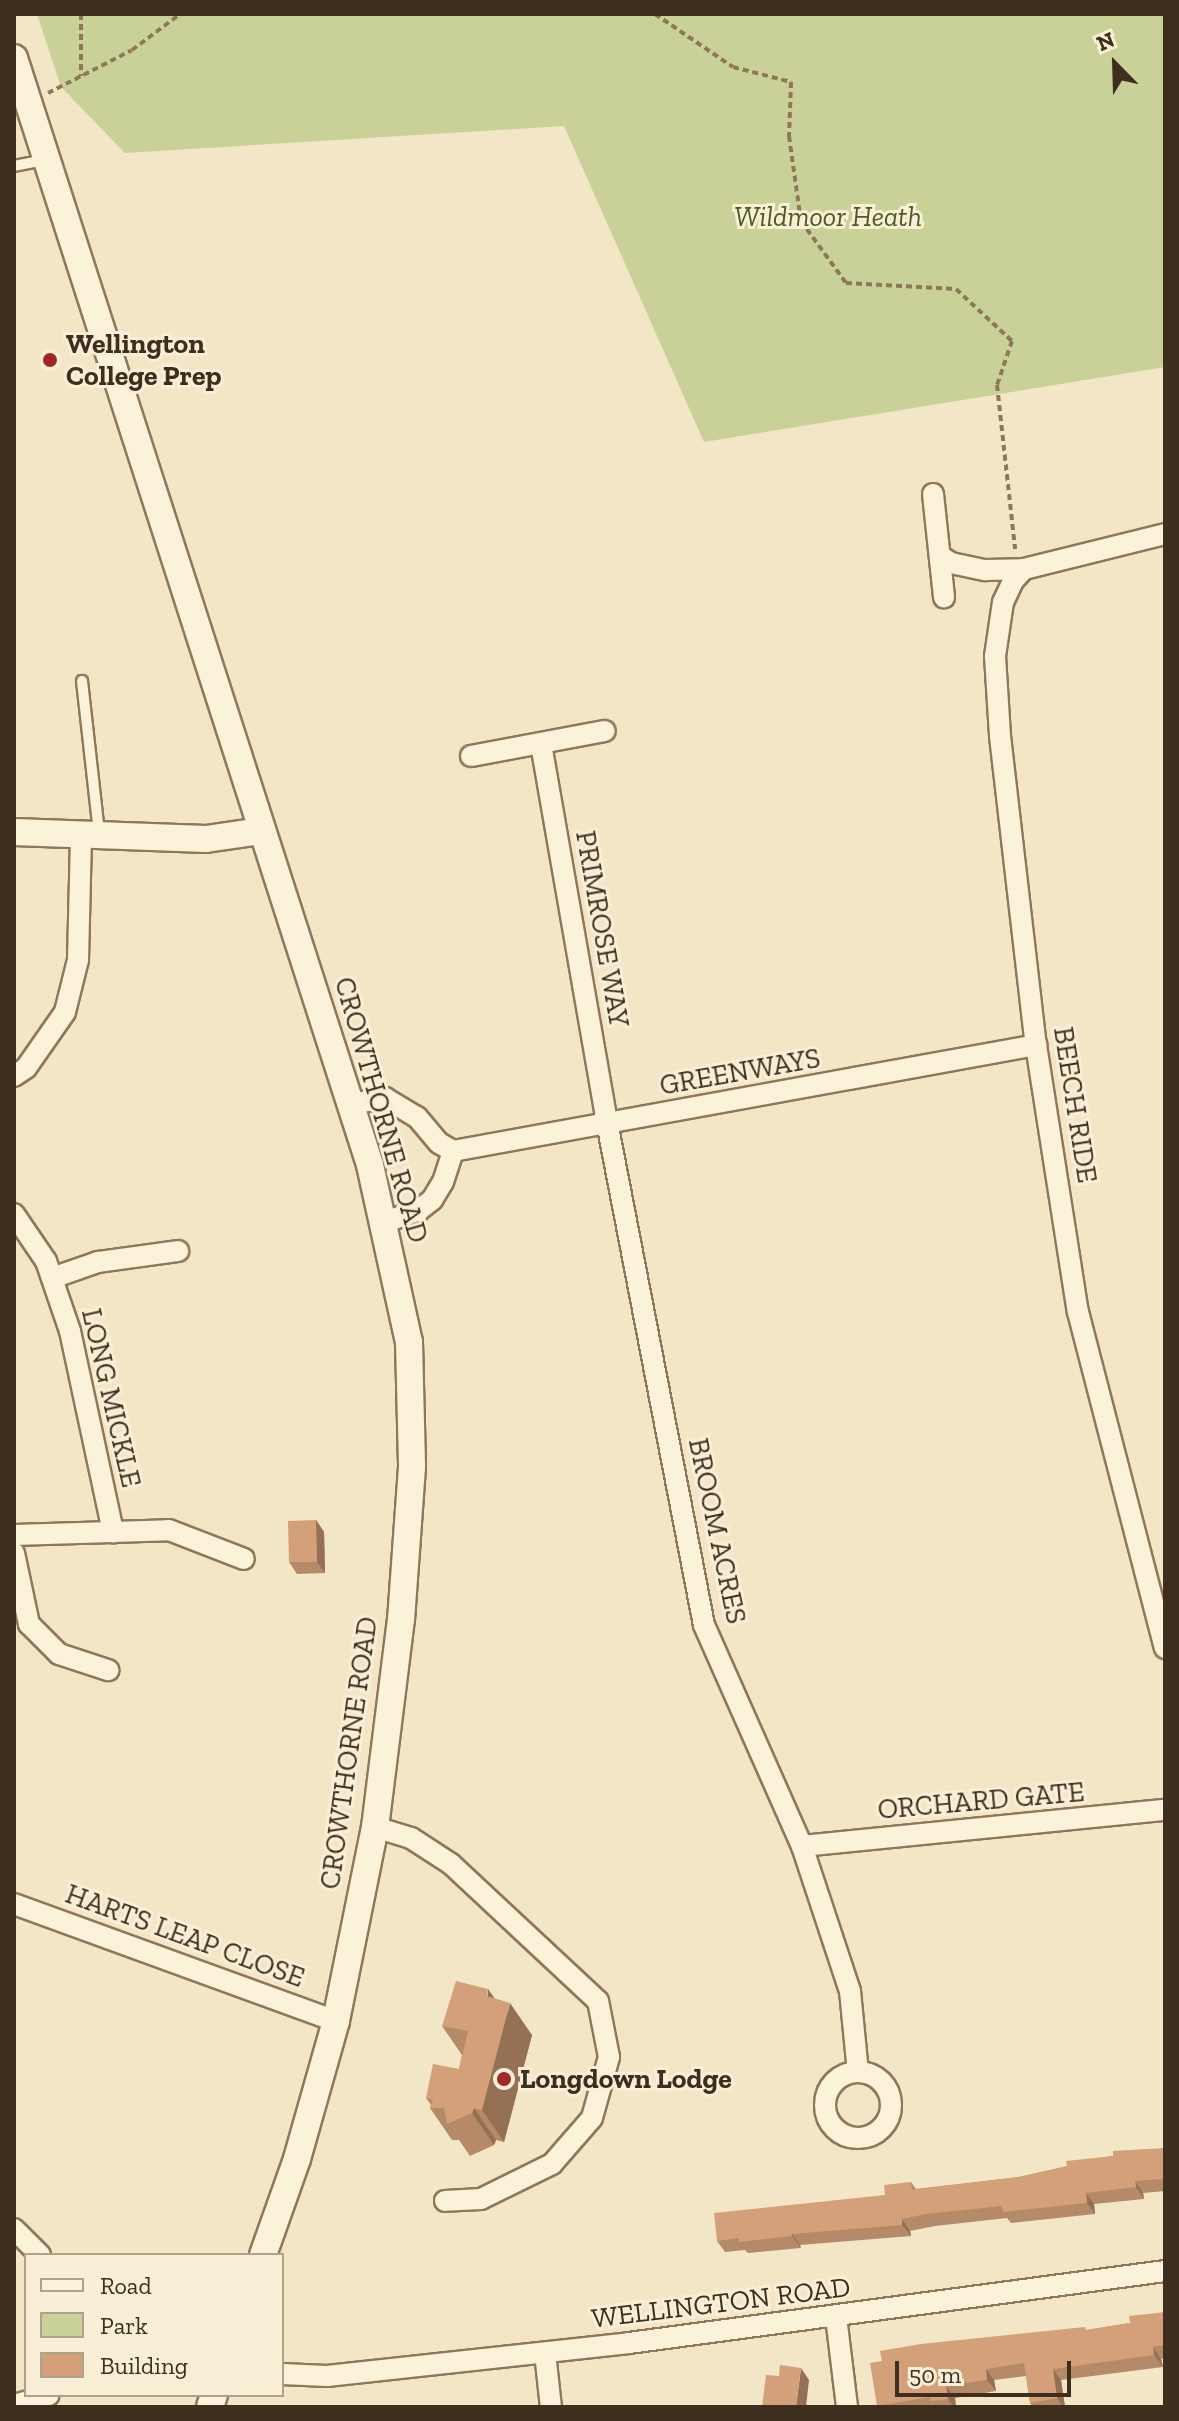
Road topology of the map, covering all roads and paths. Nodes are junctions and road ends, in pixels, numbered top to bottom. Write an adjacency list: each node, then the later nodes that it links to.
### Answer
1 (81, 14): 7 (path)
2 (169, 14): 5 (path)
3 (180, 14): 5 (path)
4 (655, 14): 14 (path)
5 (166, 24): 7 (path)
6 (14, 58): 8 (street, CROWTHORNE ROAD)
7 (81, 76): 8 (path)
8 (29, 105): 9 (street, CROWTHORNE ROAD)
9 (46, 160): 10 (lane); 22 (street, CROWTHORNE ROAD)
10 (14, 166)
11 (933, 494): 13 (street)
12 (1165, 534): 14 (street)
13 (940, 556): 15 (street); 16 (street)
14 (1024, 569): 15 (street); 17 (street, BEECH RIDE)
15 (985, 570): 17 (street)
16 (944, 597)
17 (1003, 602): 25 (street, BEECH RIDE)
18 (82, 681): 24 (lane)
19 (605, 731): 20 (street)
20 (541, 744): 21 (street); 28 (street, PRIMROSE WAY)
21 (471, 756)
22 (261, 831): 24 (street); 27 (street, CROWTHORNE ROAD)
23 (14, 832): 24 (street)
24 (90, 835): 26 (street)
25 (1036, 1045): 28 (street, GREENWAYS); 38 (street, BEECH RIDE)
26 (14, 1076)
27 (351, 1104): 29 (street); 31 (street, CROWTHORNE ROAD)
28 (609, 1125): 29 (street, GREENWAYS); 42 (street, BROOM ACRES)
29 (453, 1151): 31 (street)
30 (14, 1214): 33 (street, LONG MICKLE)
31 (385, 1222): 41 (street, CROWTHORNE ROAD)
32 (178, 1251): 33 (street, LONG MICKLE)
33 (52, 1278): 34 (street, LONG MICKLE)
34 (113, 1532): 35 (street, LONG MICKLE); 37 (street, LONG MICKLE)
35 (14, 1535)
36 (14, 1553): 39 (street)
37 (244, 1559)
38 (1165, 1648)
39 (108, 1670)
40 (1165, 1810): 42 (street, ORCHARD GATE)
41 (375, 1827): 44 (street, CROWTHORNE ROAD); 46 (street)
42 (802, 1846): 45 (street, BROOM ACRES)
43 (14, 1904): 44 (street, HARTS LEAP CLOSE)
44 (336, 2021): 49 (street, CROWTHORNE ROAD)
45 (858, 2072)
46 (445, 2201)
47 (14, 2229): 48 (street)
48 (38, 2253)
49 (264, 2253)
50 (1165, 2271): 51 (street, WELLINGTON ROAD)
51 (836, 2317): 52 (street, WELLINGTON ROAD); 57 (street)
52 (545, 2353): 53 (street, WELLINGTON ROAD); 56 (street)
53 (284, 2374)
54 (42, 2397): 55 (street)
55 (14, 2405)
56 (551, 2407)
57 (847, 2407)

